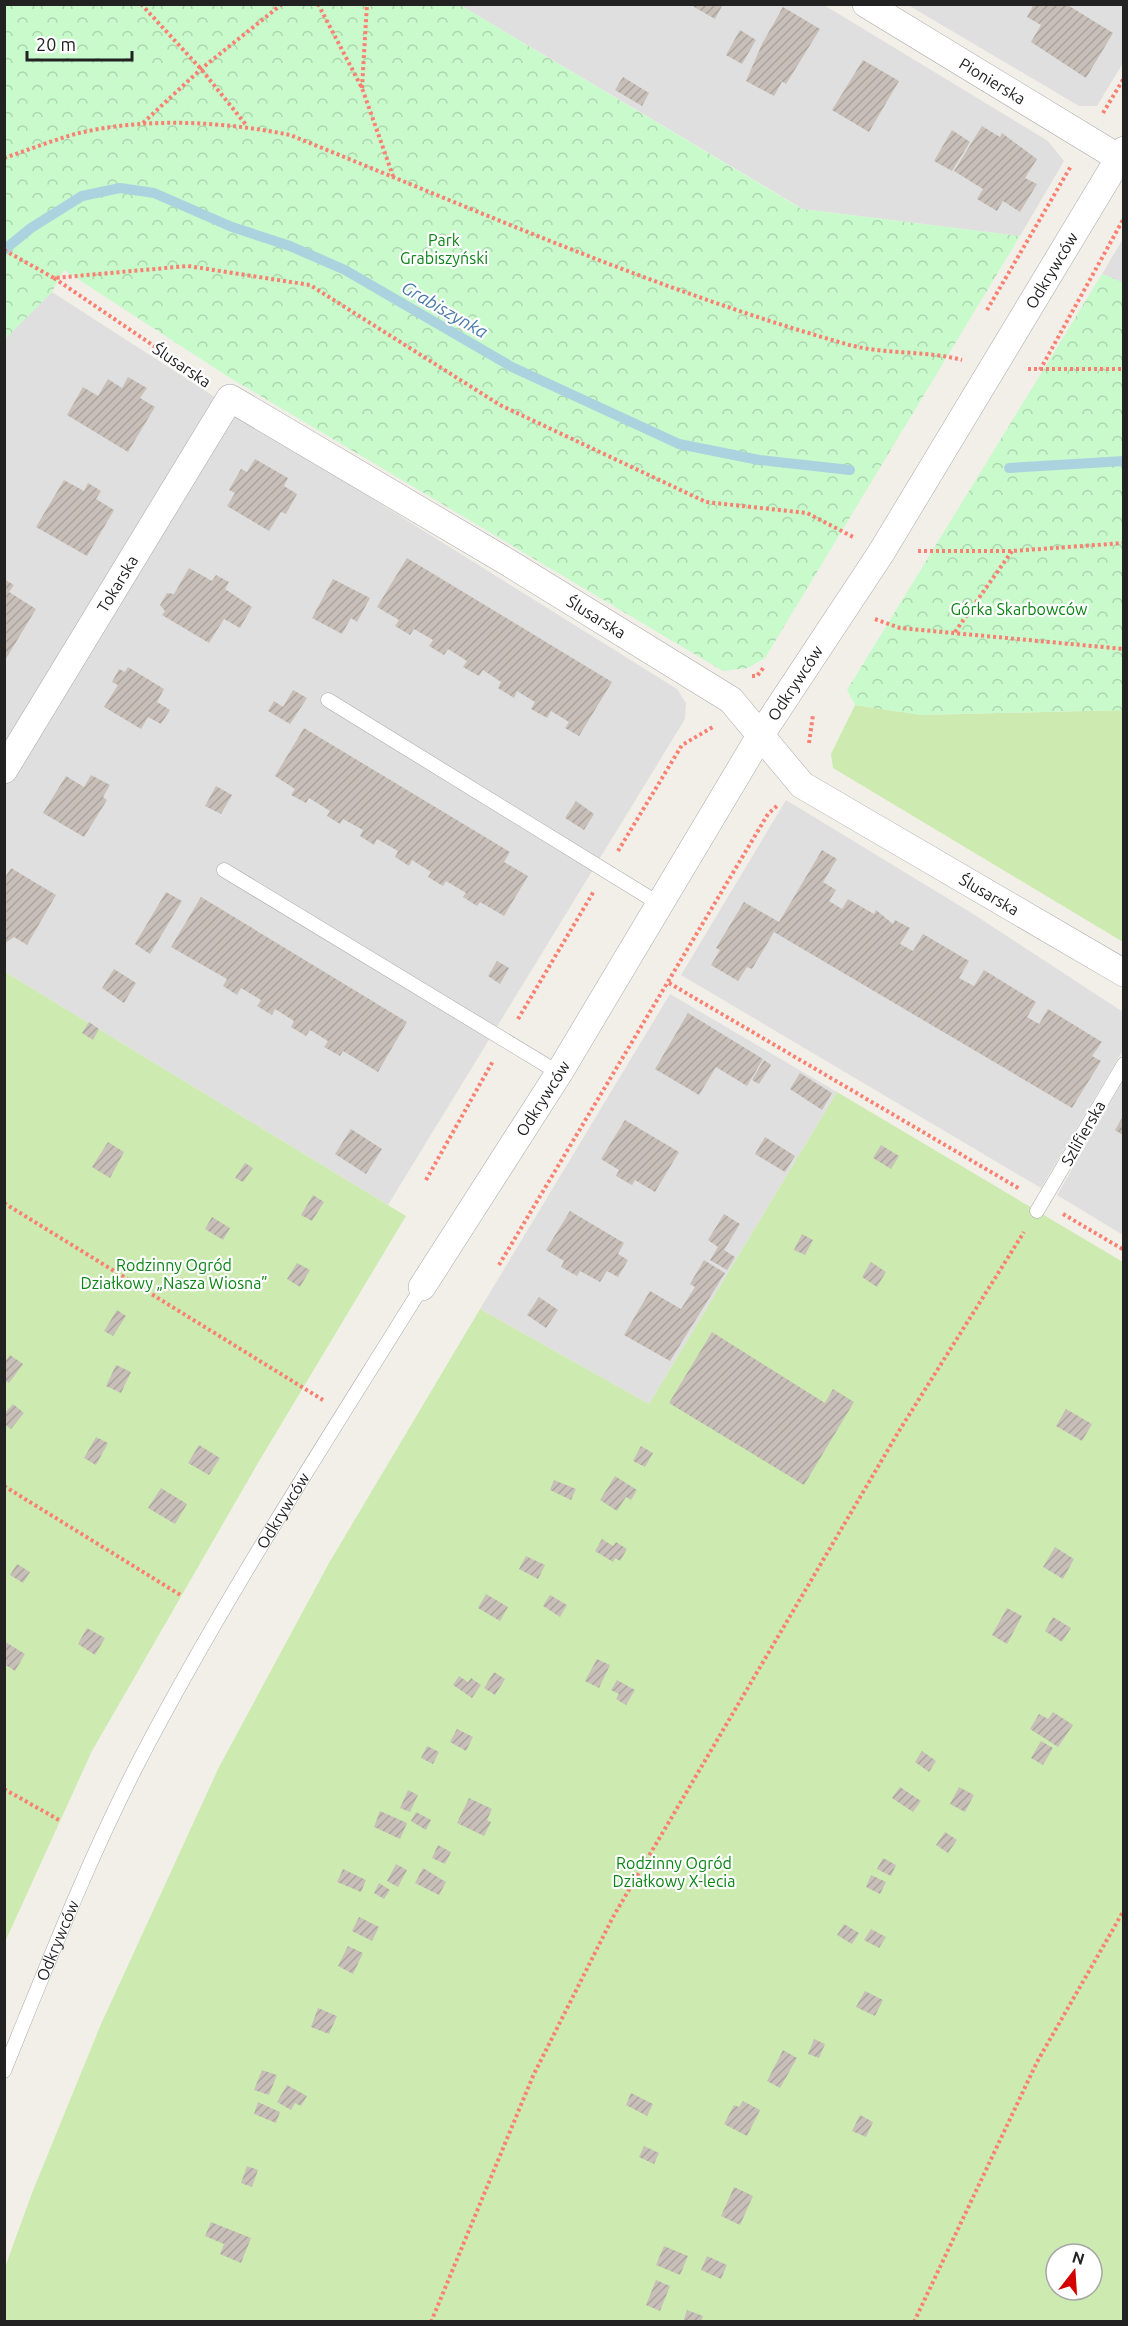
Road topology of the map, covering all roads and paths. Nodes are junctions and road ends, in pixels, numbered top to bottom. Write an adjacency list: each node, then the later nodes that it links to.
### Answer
1 (141, 4): 6 (path)
2 (282, 4): 6 (path)
3 (318, 4): 8 (path)
4 (367, 4): 8 (path)
5 (866, 4): 11 (street, Pionierska)
6 (201, 69): 9 (path); 10 (path)
7 (1124, 78): 11 (path)
8 (362, 88): 14 (path)
9 (143, 124): 10 (path); 13 (path)
10 (248, 126): 14 (path)
11 (1086, 139): 12 (street, Pionierska); 18 (path)
12 (1121, 154): 22 (street, Odkrywców)
13 (4, 158)
14 (393, 176): 20 (path)
15 (1124, 218): 24 (path)
16 (4, 250): 17 (path, Ślusarska)
17 (54, 278): 25 (path, Ślusarska); 27 (path)
18 (981, 320)
19 (964, 349): 20 (path)
20 (958, 359): 21 (path); 22 (path)
21 (952, 369)
22 (992, 369): 24 (path); 31 (street, Odkrywców)
23 (1124, 369): 24 (path)
24 (1040, 370)
25 (230, 398): 39 (street, Ślusarska); 40 (street, Tokarska)
26 (860, 527): 27 (path)
27 (854, 537): 29 (path); 31 (path)
28 (1124, 543): 30 (path)
29 (848, 545)
30 (1012, 550): 31 (path); 33 (path)
31 (881, 553): 32 (street, Odkrywców)
32 (848, 605): 33 (path); 39 (street, Odkrywców)
33 (954, 632): 34 (path)
34 (1124, 649)
35 (767, 665): 36 (path)
36 (748, 677)
37 (328, 700): 44 (lane)
38 (716, 723): 42 (path)
39 (760, 736): 44 (street, Odkrywców); 45 (street, Ślusarska)
40 (4, 770)
41 (782, 804): 46 (path)
42 (612, 862)
43 (224, 870): 48 (lane)
44 (658, 903): 48 (street, Odkrywców)
45 (1124, 973)
46 (669, 983): 50 (path); 52 (path)
47 (1124, 1064): 50 (lane, Szlifierska)
48 (559, 1073): 53 (street, Odkrywców)
49 (4, 1203): 54 (path)
50 (1040, 1207): 51 (path); 61 (path)
51 (1124, 1250)
52 (499, 1265)
53 (422, 1287): 60 (lane, Odkrywców)
54 (302, 1388)
55 (4, 1486): 56 (path)
56 (182, 1596)
57 (4, 1789): 58 (path)
58 (59, 1820)
59 (1124, 1910): 62 (path)
60 (4, 2071)
61 (431, 2322)
62 (914, 2322)

